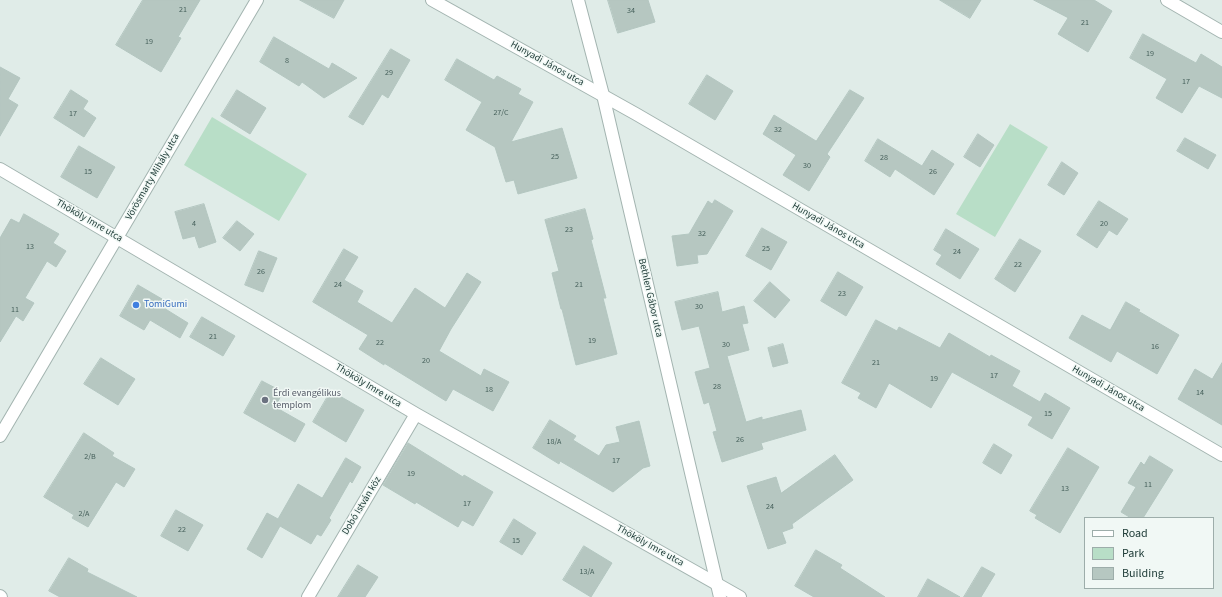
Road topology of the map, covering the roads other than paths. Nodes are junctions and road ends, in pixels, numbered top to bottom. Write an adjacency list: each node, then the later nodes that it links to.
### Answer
1 (257, 0): 8 (street, Vörösmarty Mihály utca)
2 (432, 0): 6 (street, Hunyadi János utca)
3 (578, 0): 6 (street, Bethlen Gábor utca)
4 (1167, 0): 5 (street)
5 (1222, 32)
6 (604, 96): 11 (street, Hunyadi János utca); 12 (street, Bethlen Gábor utca)
7 (0, 169): 8 (street, Thököly Imre utca)
8 (117, 238): 9 (street, Thököly Imre utca); 10 (street, Vörösmarty Mihály utca)
9 (416, 414): 12 (street, Thököly Imre utca); 13 (street, Dobó István köz)
10 (0, 436)
11 (1222, 455)
12 (717, 584): 14 (street, Bethlen Gábor utca); 15 (street, Thököly Imre utca)
13 (308, 597)
14 (720, 597)
15 (740, 597)

